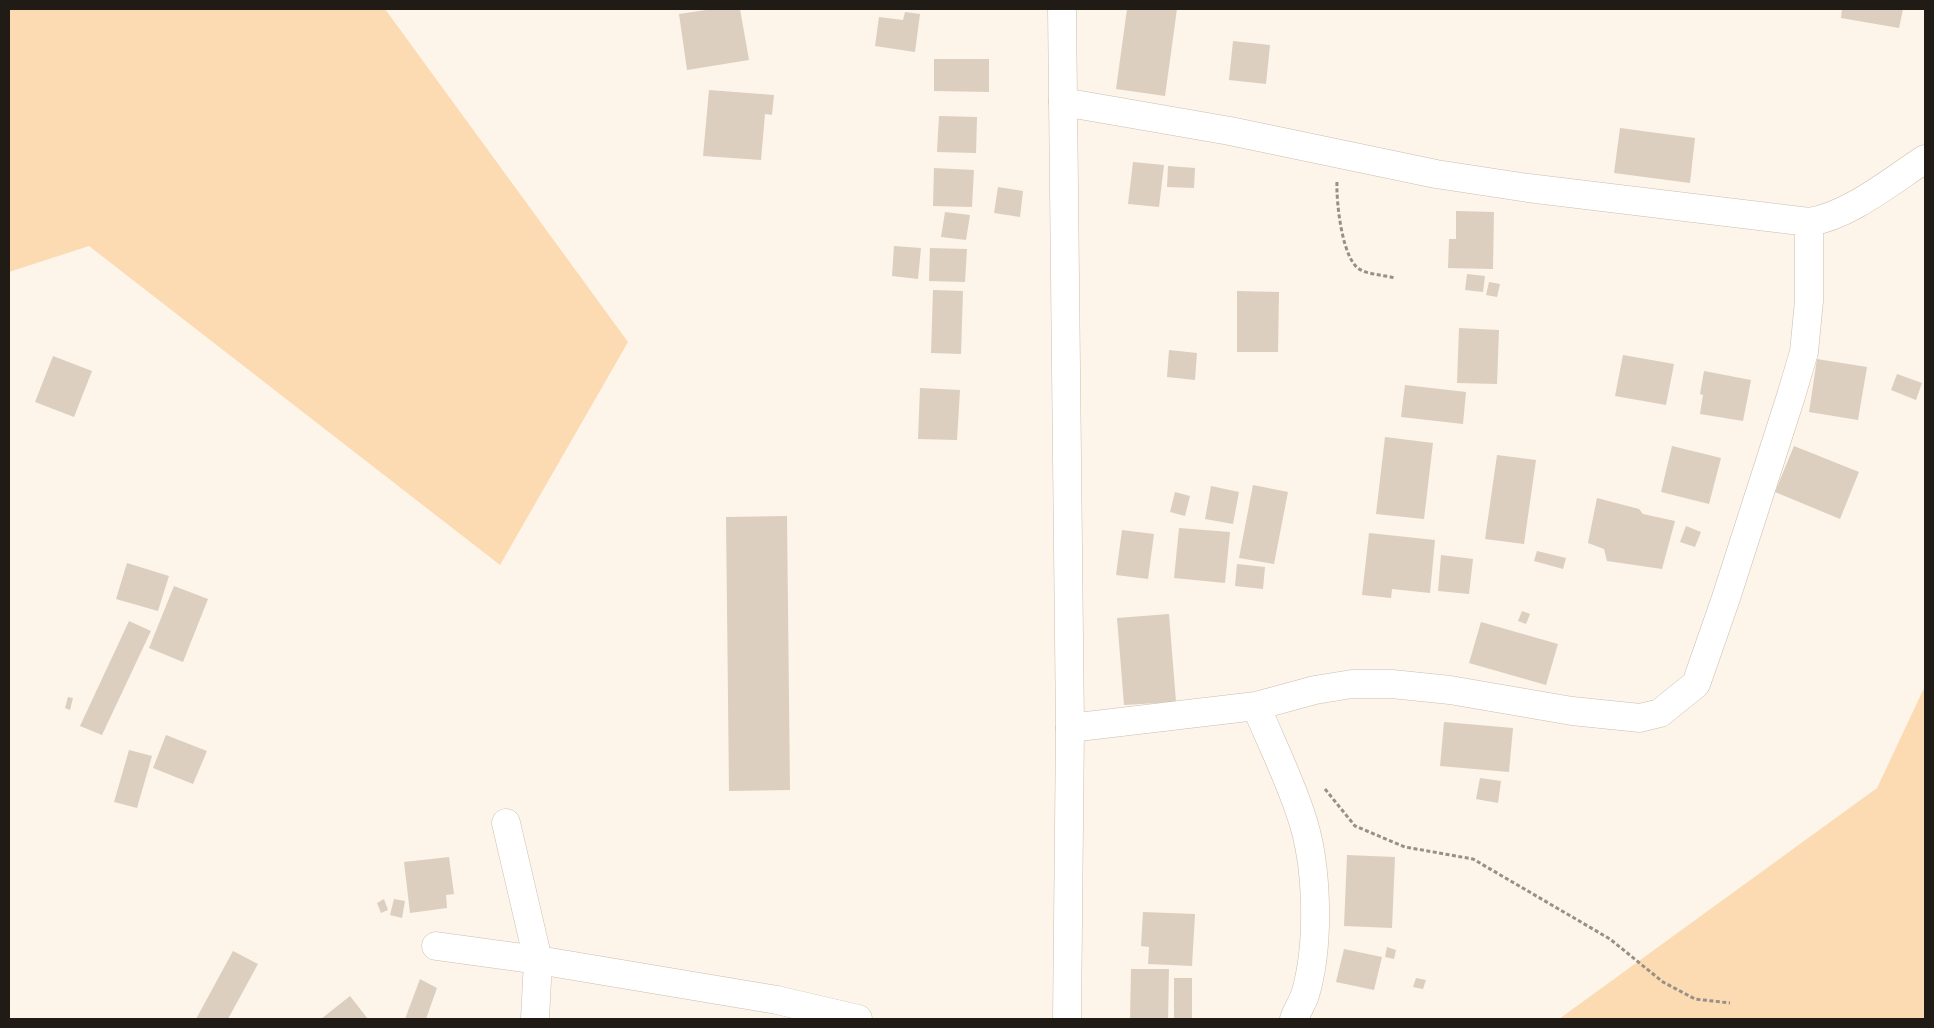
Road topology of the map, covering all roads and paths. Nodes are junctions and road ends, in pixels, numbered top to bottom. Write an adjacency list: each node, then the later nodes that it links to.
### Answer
1 (1062, 9): 2 (street)
2 (1063, 102): 3 (street); 8 (street)
3 (1338, 155): 5 (street); 6 (path)
4 (1925, 159): 5 (street)
5 (1809, 222): 7 (street)
6 (1395, 278)
7 (1256, 706): 8 (street); 17 (street)
8 (1070, 728): 16 (street)
9 (1324, 788): 13 (path)
10 (506, 822): 12 (street)
11 (436, 946): 12 (street)
12 (538, 960): 14 (street); 15 (street)
13 (1730, 1003)
14 (535, 1019)
15 (858, 1019)
16 (1067, 1019)
17 (1294, 1019)

